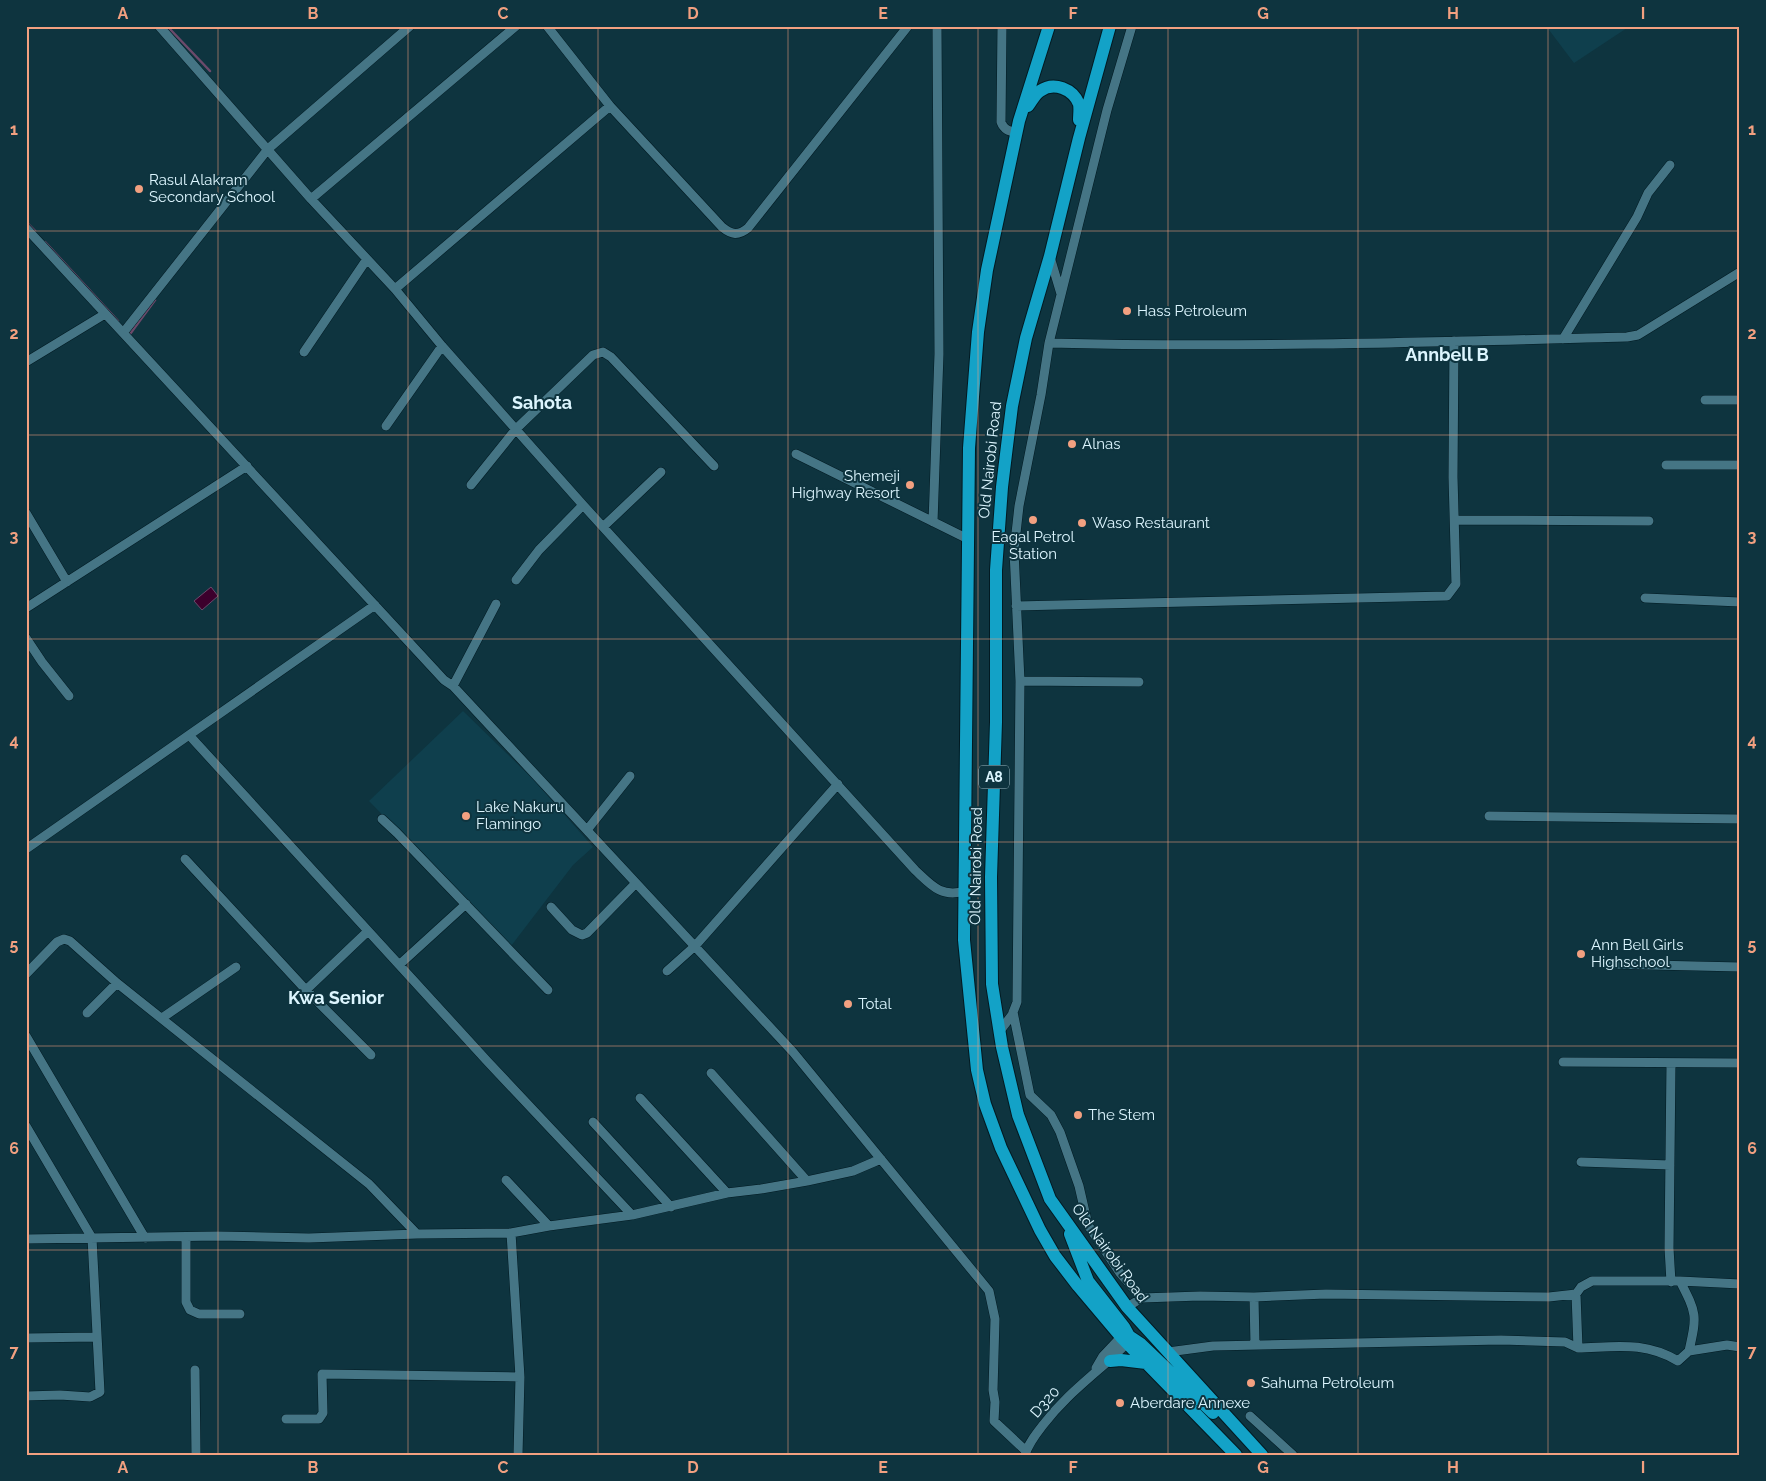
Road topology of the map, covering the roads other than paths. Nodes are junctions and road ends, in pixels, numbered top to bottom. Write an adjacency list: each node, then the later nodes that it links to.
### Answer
1 (159, 26): 14 (street)
2 (410, 26): 14 (street)
3 (516, 26): 16 (street)
4 (547, 26): 11 (street)
5 (908, 26): 11 (street)
6 (938, 26): 46 (street)
7 (1002, 26): 12 (street)
8 (1049, 26): 12 (highway, Old Nairobi Road / A8)
9 (1110, 26): 13 (highway, Old Nairobi Road / A8)
10 (1132, 26): 22 (street)
11 (610, 106): 21 (street)
12 (1018, 127): 13 (highway); 48 (highway, Old Nairobi Road / A8)
13 (1078, 138): 18 (highway, Old Nairobi Road / A8)
14 (268, 149): 16 (street); 24 (street)
15 (1670, 165): 25 (street)
16 (311, 199): 19 (street)
17 (26, 228): 23 (street)
18 (1050, 256): 22 (street); 89 (highway, Old Nairobi Road / A8)
19 (367, 259): 21 (street); 29 (street)
20 (1740, 272): 25 (street)
21 (395, 289): 28 (street)
22 (1061, 294): 27 (street)
23 (105, 314): 24 (street); 30 (street)
24 (123, 333): 38 (street)
25 (1563, 339): 26 (street)
26 (1454, 341): 27 (street); 44 (street)
27 (1048, 343): 55 (street)
28 (442, 346): 33 (street); 34 (street)
29 (304, 352)
30 (26, 362)
31 (1704, 400): 32 (street)
32 (1740, 400)
33 (386, 426)
34 (516, 429): 39 (street); 41 (street); 42 (street)
35 (796, 454): 46 (street)
36 (1740, 464): 37 (street)
37 (1666, 465)
38 (246, 466): 50 (street); 54 (street)
39 (714, 466)
40 (662, 472): 47 (street)
41 (471, 485)
42 (583, 505): 47 (street); 49 (street)
43 (26, 513): 50 (street)
44 (1455, 520): 45 (street); 55 (street)
45 (1649, 521)
46 (933, 522): 48 (street)
47 (603, 527): 64 (street)
48 (968, 539): 72 (highway, Old Nairobi Road / A8)
49 (516, 580)
50 (67, 582): 56 (street)
51 (1646, 598): 52 (street)
52 (1740, 602)
53 (496, 604): 60 (street)
54 (375, 605): 60 (street); 62 (street)
55 (1016, 606): 58 (street)
56 (26, 608)
57 (26, 638): 61 (street)
58 (1020, 681): 59 (street); 86 (street)
59 (1140, 682)
60 (453, 686): 68 (street)
61 (69, 696)
62 (190, 735): 69 (street); 75 (street)
63 (630, 776): 68 (street)
64 (838, 784): 72 (street); 76 (street)
65 (1489, 816): 67 (street)
66 (382, 819): 73 (street)
67 (1740, 820)
68 (587, 830): 71 (street)
69 (26, 849)
70 (185, 859): 84 (street)
71 (636, 883): 74 (street); 76 (street)
72 (965, 890): 106 (highway, Old Nairobi Road / A8)
73 (466, 904): 78 (street); 85 (street)
74 (551, 907)
75 (368, 931): 78 (street); 84 (street)
76 (695, 946): 81 (street); 99 (street)
77 (1608, 964): 80 (street)
78 (399, 965): 108 (street)
79 (236, 967): 88 (street)
80 (1740, 967)
81 (667, 971)
82 (26, 974): 83 (street)
83 (117, 983): 87 (street); 88 (street)
84 (306, 990): 91 (street)
85 (548, 990)
86 (1013, 1012): 89 (street); 120 (street)
87 (87, 1013)
88 (162, 1018): 112 (street)
89 (999, 1032): 105 (highway, Old Nairobi Road / A8)
90 (26, 1036): 115 (street)
91 (371, 1054)
92 (1563, 1062): 93 (street)
93 (1671, 1063): 94 (street); 101 (street)
94 (1740, 1063)
95 (711, 1073): 103 (street)
96 (640, 1098): 104 (street)
97 (592, 1122): 107 (street)
98 (26, 1126): 114 (street)
99 (881, 1159): 103 (street); 141 (street)
100 (1581, 1162): 101 (street)
101 (1670, 1165): 117 (street)
102 (506, 1180): 110 (street)
103 (807, 1181): 104 (street)
104 (727, 1193): 107 (street)
105 (1050, 1199): 106 (highway); 109 (highway, Old Nairobi Road / A8)
106 (1028, 1205): 126 (highway, Old Nairobi Road / A8)
107 (670, 1207): 108 (street)
108 (632, 1215): 110 (street)
109 (1066, 1222): 122 (highway, Old Nairobi Road / A8); 126 (highway)
110 (549, 1226): 111 (street)
111 (511, 1233): 112 (street); 136 (street)
112 (417, 1234): 113 (street)
113 (186, 1237): 115 (street); 123 (street)
114 (92, 1238): 115 (street); 116 (street); 124 (street)
115 (145, 1238)
116 (26, 1239)
117 (1676, 1282): 118 (street); 119 (street); 130 (street)
118 (1740, 1284)
119 (1576, 1294): 121 (street); 129 (street)
120 (1142, 1298): 121 (street); 122 (street)
121 (1254, 1298): 127 (street)
122 (1127, 1307): 131 (highway, Old Nairobi Road / A8)
123 (240, 1314)
124 (96, 1336): 125 (street); 137 (street)
125 (26, 1338)
126 (1126, 1339): 132 (street, D320); 133 (highway, Old Nairobi Road / A8); 135 (street, D320); 140 (highway)
127 (1256, 1345): 129 (street); 131 (street)
128 (1740, 1347): 130 (street)
129 (1578, 1348): 130 (street)
130 (1689, 1351)
131 (1168, 1352): 140 (highway, Old Nairobi Road / A8)
132 (1110, 1361): 133 (highway); 135 (street, D320)
133 (1146, 1363): 144 (highway, Old Nairobi Road / A8)
134 (195, 1370): 142 (street)
135 (1093, 1373): 141 (street, D320 / D320)
136 (520, 1377): 139 (street); 143 (street)
137 (26, 1396)
138 (1250, 1416): 145 (street)
139 (286, 1419)
140 (1259, 1452)
141 (1025, 1453)
142 (196, 1455)
143 (518, 1455)
144 (1236, 1455)
145 (1293, 1455)

